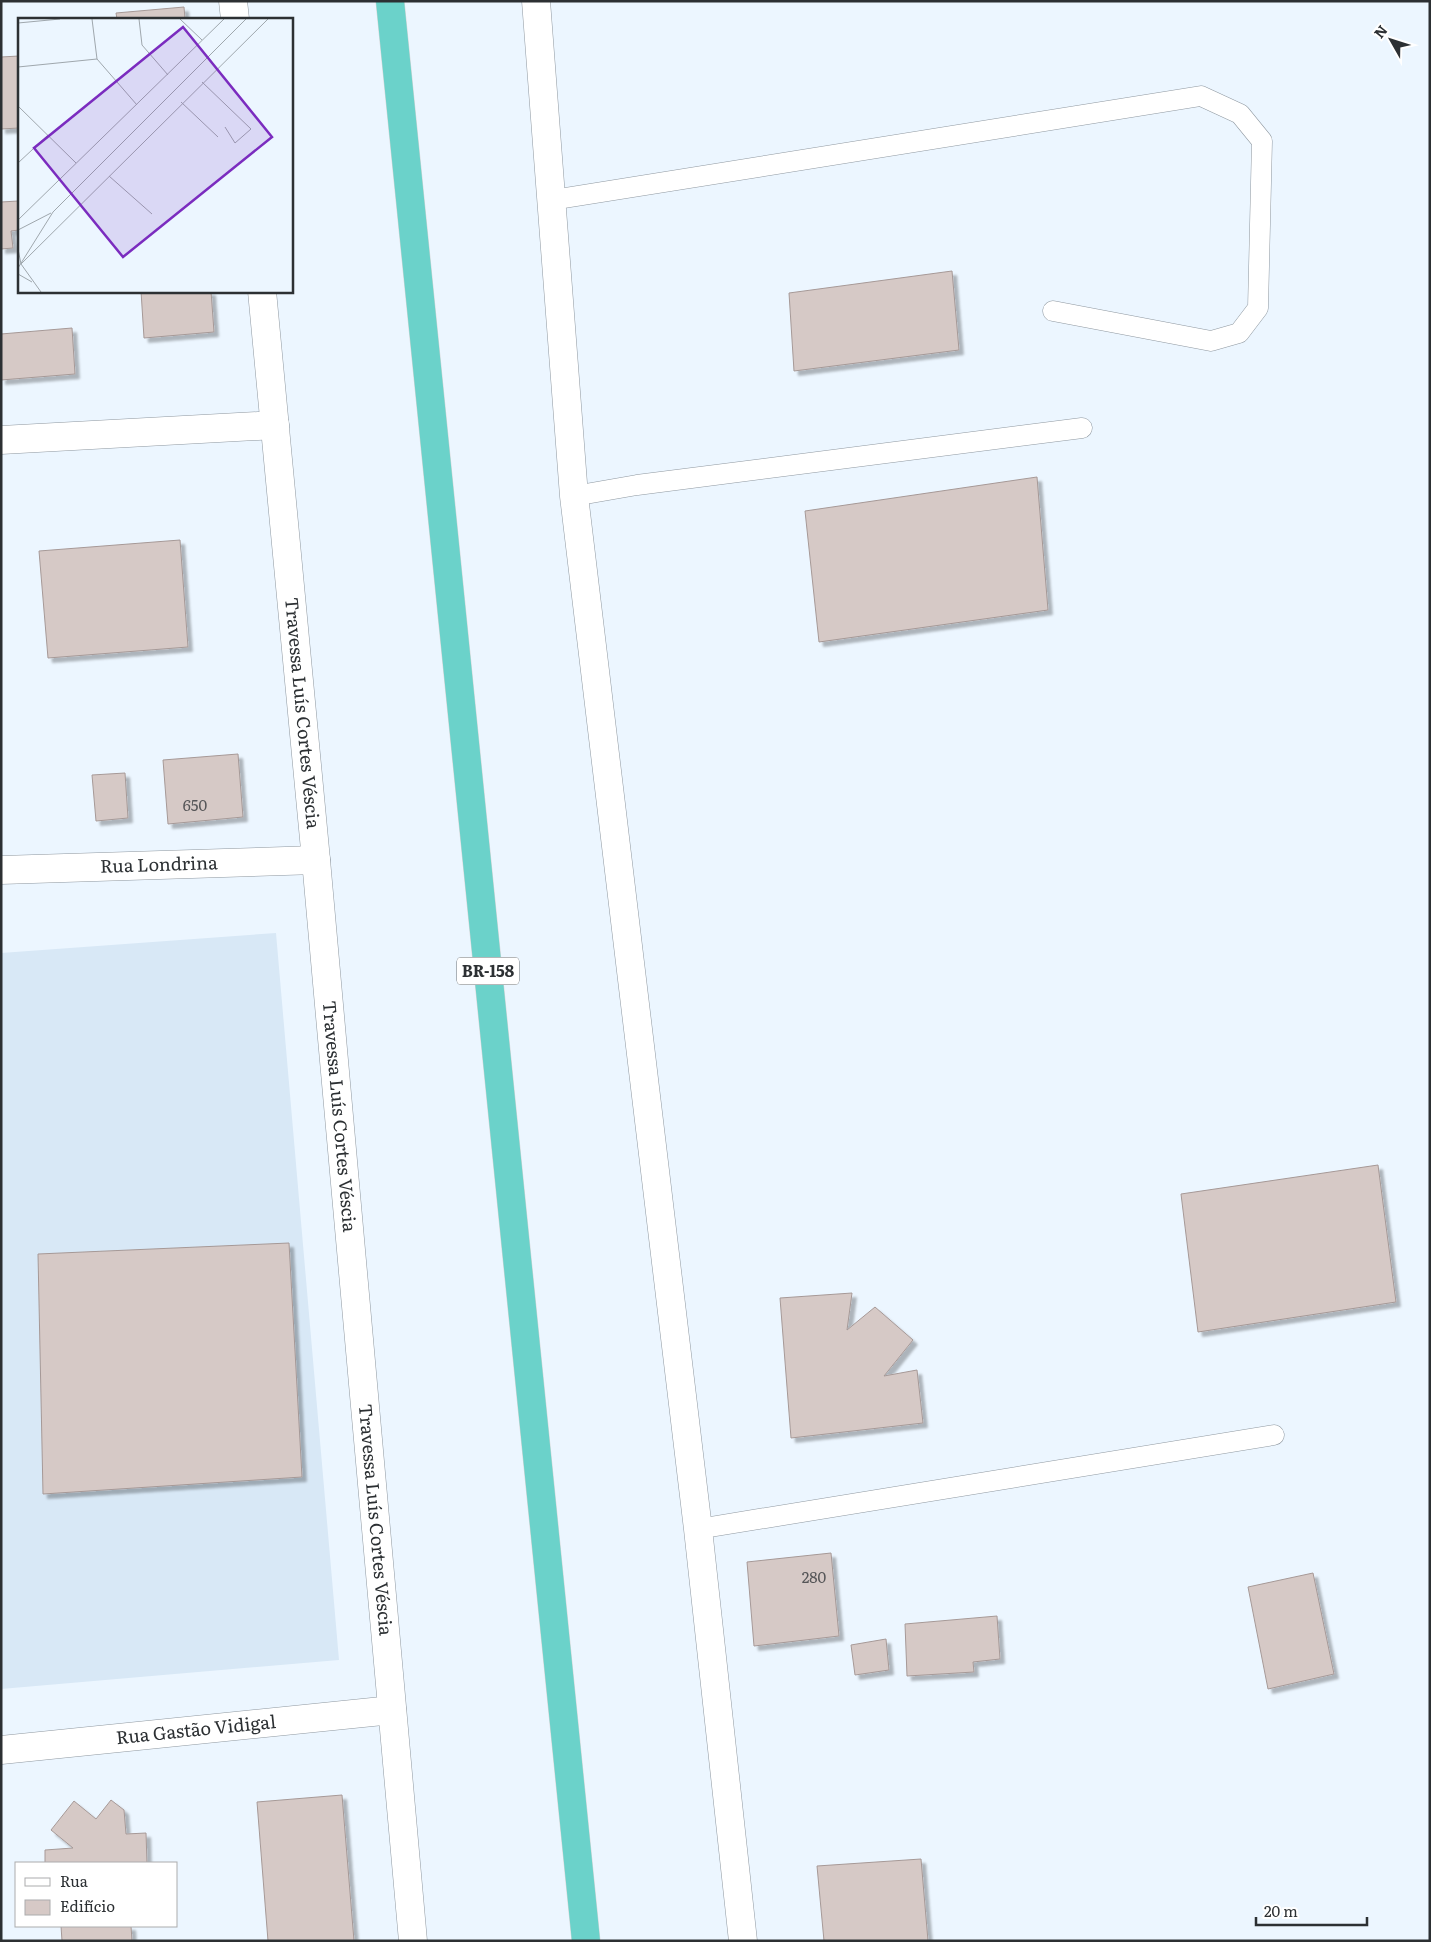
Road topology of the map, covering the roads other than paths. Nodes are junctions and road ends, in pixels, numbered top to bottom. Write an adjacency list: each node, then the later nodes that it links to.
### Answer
1 (233, 1): 4 (street)
2 (390, 1): 19 (highway, BR-158)
3 (536, 1): 5 (street)
4 (235, 18)
5 (552, 200): 7 (lane); 11 (street)
6 (262, 292): 8 (street, Travessa Luís Cortes Véscia)
7 (1053, 311)
8 (275, 425): 10 (street); 12 (street, Travessa Luís Cortes Véscia)
9 (1082, 428): 11 (lane)
10 (1, 440)
11 (574, 496): 15 (street)
12 (316, 860): 13 (street, Rua Londrina); 16 (street, Travessa Luís Cortes Véscia)
13 (1, 870)
14 (1274, 1435): 15 (lane)
15 (698, 1529): 20 (street)
16 (392, 1710): 17 (street, Rua Gastão Vidigal); 18 (street, Travessa Luís Cortes Véscia)
17 (1, 1750)
18 (412, 1941)
19 (586, 1941)
20 (743, 1941)

